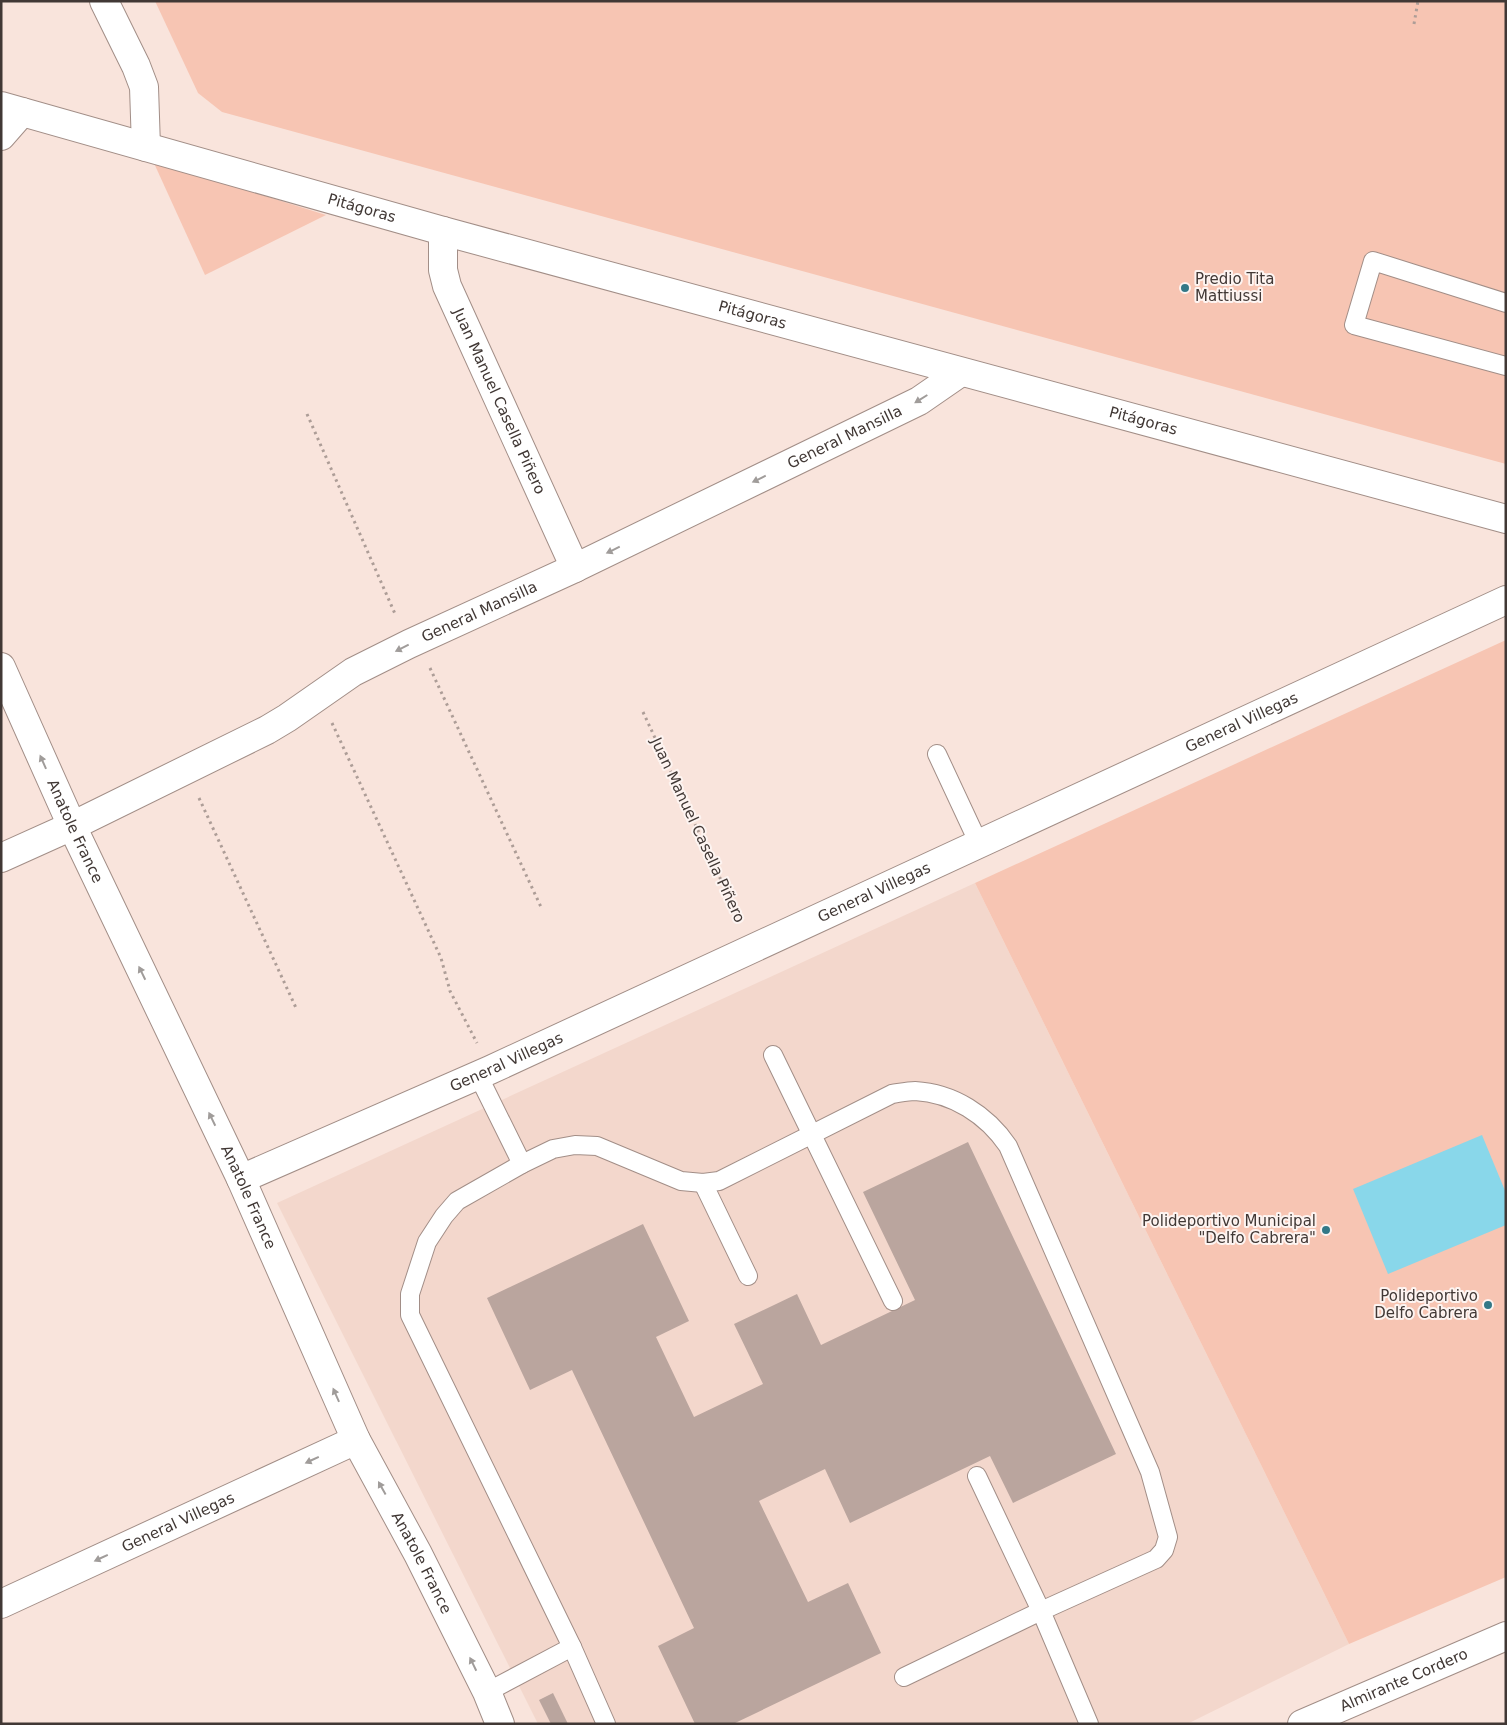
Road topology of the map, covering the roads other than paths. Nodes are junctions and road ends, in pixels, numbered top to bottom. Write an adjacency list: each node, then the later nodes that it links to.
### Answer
1 (104, 1): 4 (street)
2 (12, 109): 3 (street); 4 (street, Pitágoras)
3 (1, 136)
4 (146, 148): 5 (street, Pitágoras)
5 (443, 231): 8 (street, Pitágoras); 10 (street, Juan Manuel Casella Piñero)
6 (1506, 303): 7 (lane)
7 (1506, 366)
8 (961, 372): 9 (street, Pitágoras); 10 (street, General Mansilla, one-way to 10)
9 (1506, 519)
10 (575, 568): 14 (street, General Mansilla, one-way to 14)
11 (1506, 600): 15 (street, General Villegas)
12 (1, 667): 14 (street, Anatole France, one-way to 12)
13 (937, 754): 15 (lane)
14 (72, 826): 16 (street, General Mansilla); 21 (street, Anatole France, one-way to 14)
15 (979, 844): 18 (street, General Villegas)
16 (1, 858)
17 (772, 1055): 19 (lane)
18 (484, 1072): 20 (lane); 21 (street, General Villegas)
19 (812, 1135): 22 (lane); 24 (lane); 28 (lane)
20 (522, 1164): 22 (lane); 30 (lane)
21 (240, 1179): 25 (street, Anatole France, one-way to 21)
22 (703, 1183): 23 (lane)
23 (748, 1276)
24 (893, 1301)
25 (356, 1440): 27 (street, General Villegas, one-way to 27); 32 (street, Anatole France, one-way to 25)
26 (977, 1476): 28 (lane)
27 (1, 1604)
28 (1041, 1611): 31 (lane); 35 (lane)
29 (1506, 1636): 36 (street, Almirante Cordero)
30 (572, 1647): 32 (lane); 34 (lane)
31 (904, 1677)
32 (487, 1692): 33 (street, Anatole France)
33 (500, 1724)
34 (606, 1724)
35 (1089, 1724)
36 (1302, 1724)

